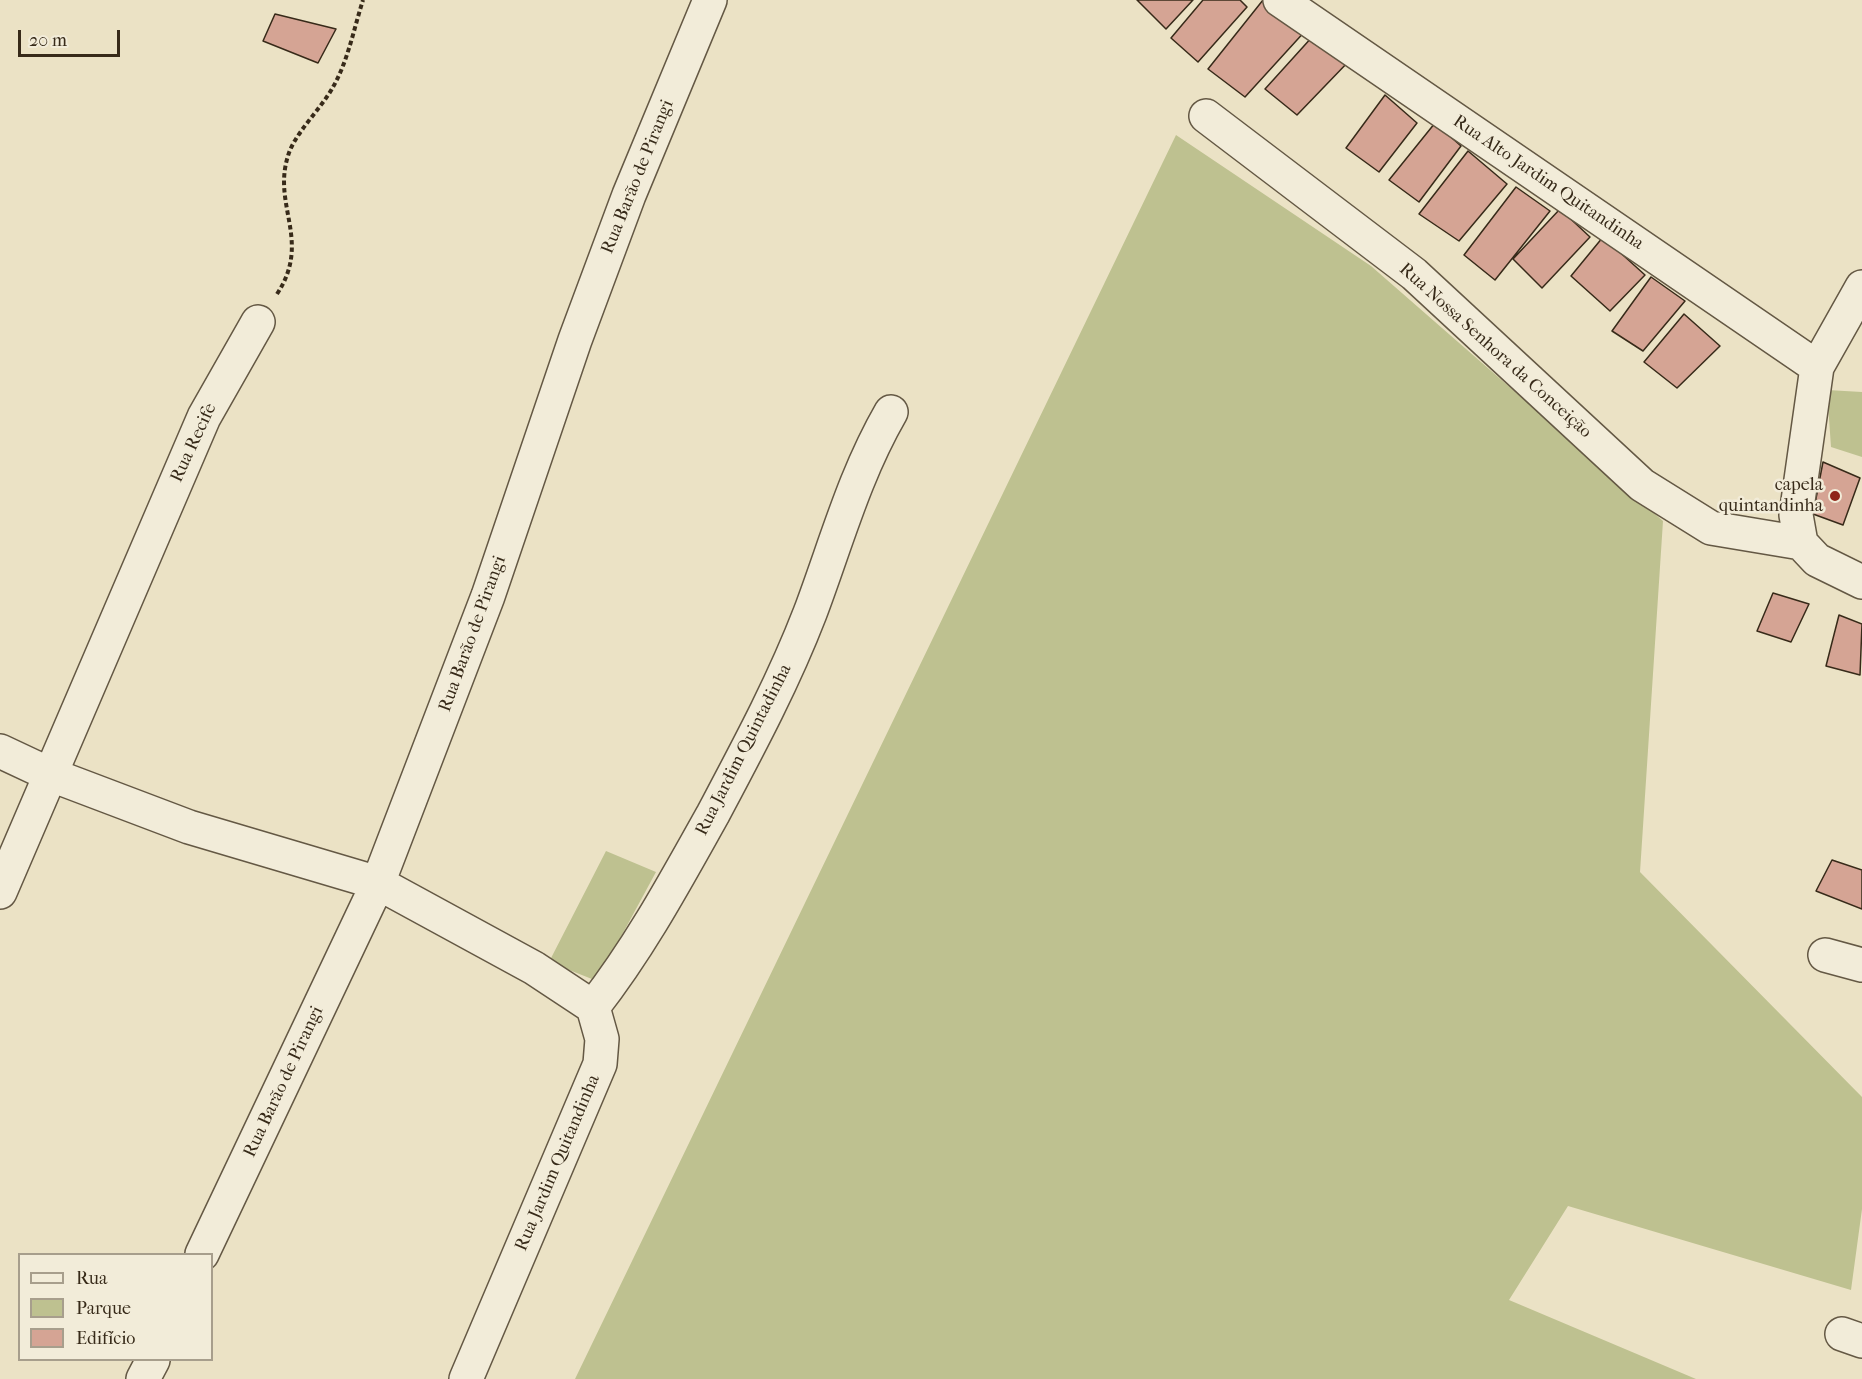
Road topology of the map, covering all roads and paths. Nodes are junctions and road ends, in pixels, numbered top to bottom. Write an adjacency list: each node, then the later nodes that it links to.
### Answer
1 (363, 0): 6 (path)
2 (710, 0): 13 (street, Rua Barão de Pirangi)
3 (1280, 0): 7 (street, Rua Alto Jardim Quitandinha)
4 (1206, 116): 9 (street, Rua Nossa Senhora da Conceição)
5 (1862, 287): 7 (street)
6 (258, 322): 12 (street, Rua Recife)
7 (1817, 367): 9 (street)
8 (891, 411): 17 (street, Rua Jardim Quintadinha)
9 (1802, 543): 10 (street)
10 (1862, 582)
11 (0, 751): 12 (street)
12 (50, 774): 13 (street); 14 (street, Rua Recife)
13 (378, 883): 17 (street); 18 (street, Rua Barão de Pirangi)
14 (0, 892)
15 (1825, 955): 16 (street)
16 (1862, 965)
17 (593, 1007): 21 (street, Rua Jardim Quitandinha)
18 (202, 1253)
19 (152, 1361): 20 (street)
20 (143, 1379)
21 (466, 1379)

